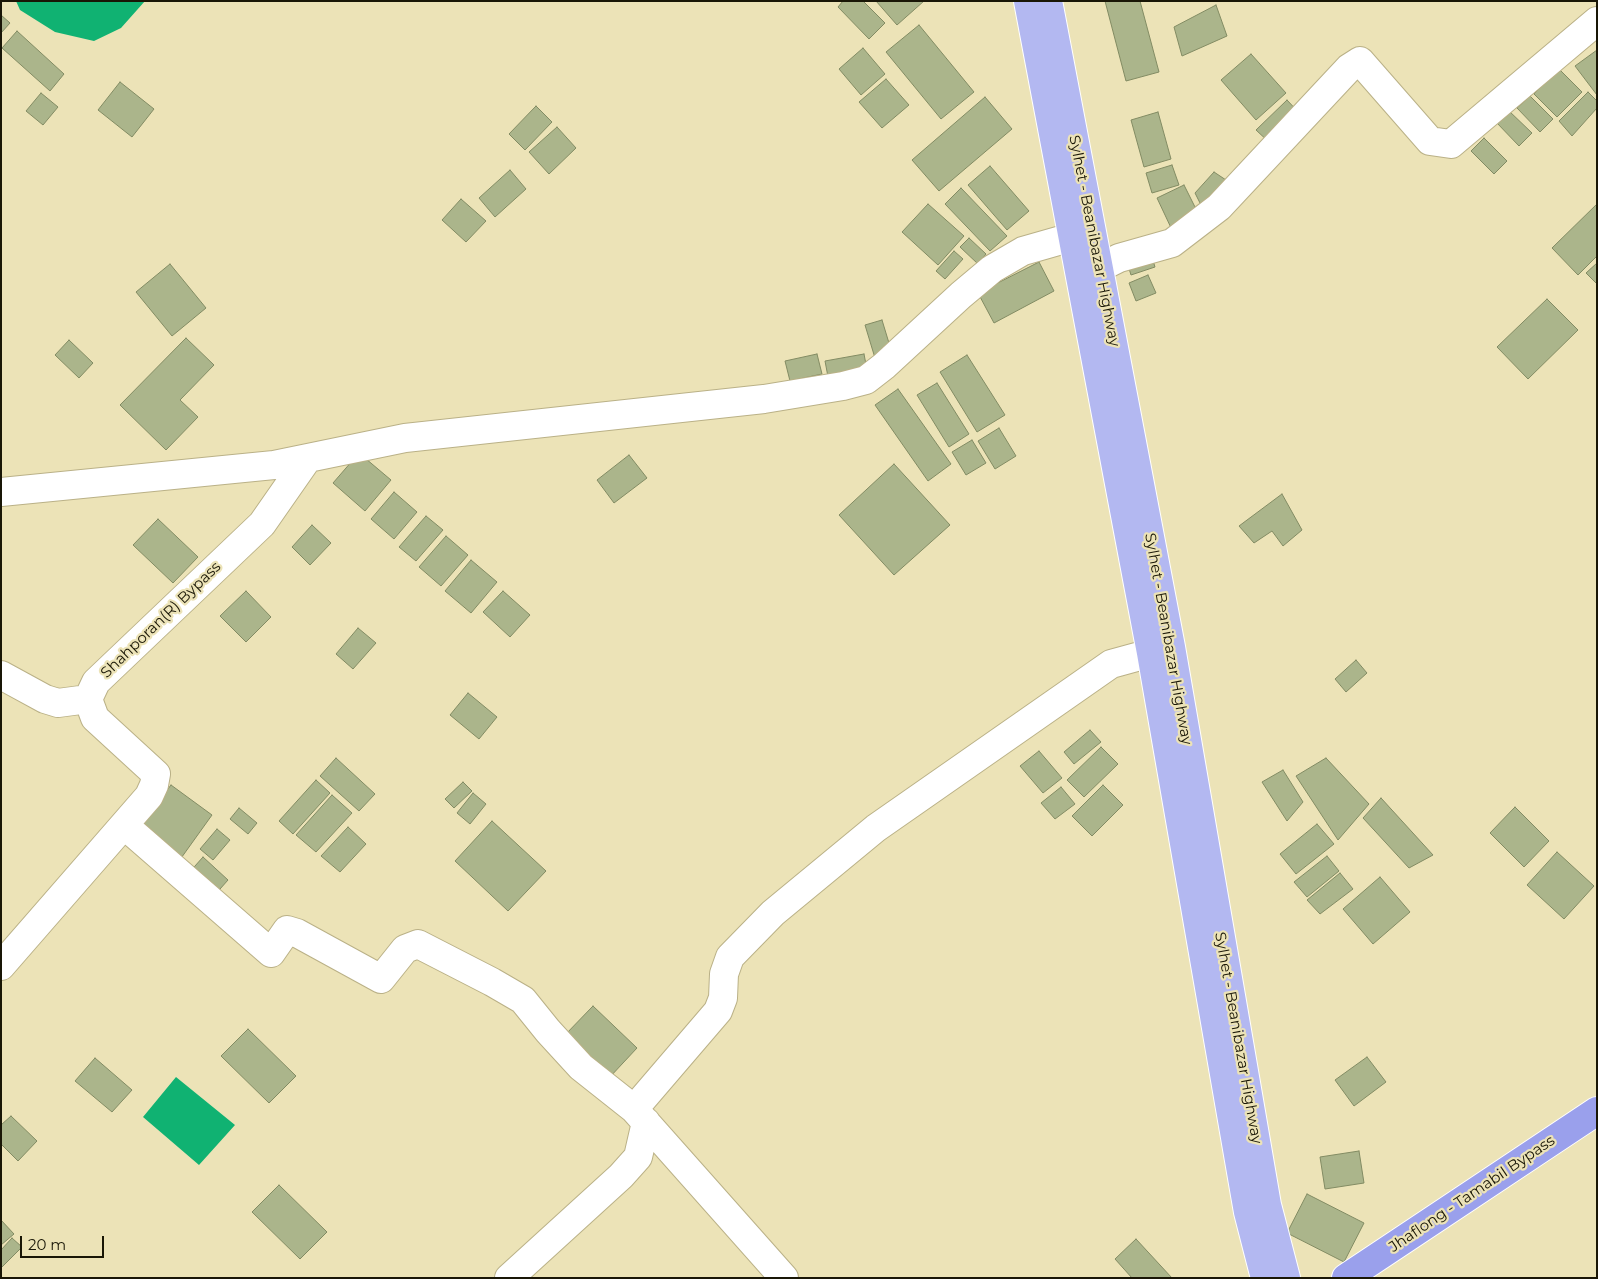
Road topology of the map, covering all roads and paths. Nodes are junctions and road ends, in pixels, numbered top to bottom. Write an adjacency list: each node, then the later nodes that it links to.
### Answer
1 (1028, 1): 4 (main road, Sylhet - Beanibazar Highway)
2 (1048, 1): 5 (main road, Sylhet - Beanibazar Highway)
3 (1597, 21): 5 (street)
4 (1072, 237): 6 (street); 8 (main road, Sylhet - Beanibazar Highway)
5 (1099, 268): 18 (main road, Sylhet - Beanibazar Highway)
6 (308, 458): 7 (street); 10 (street, Shahporan(R) Bypass)
7 (1, 492)
8 (1151, 652): 14 (street); 17 (main road, Sylhet - Beanibazar Highway)
9 (1, 675): 10 (street)
10 (88, 699): 11 (street)
11 (124, 825): 12 (street); 14 (street)
12 (1, 966)
13 (1597, 1111): 19 (highway, Jhaflong - Tamabil Bypass)
14 (640, 1116): 15 (street); 16 (street)
15 (509, 1278)
16 (784, 1278)
17 (1265, 1278)
18 (1286, 1278)
19 (1346, 1278)

